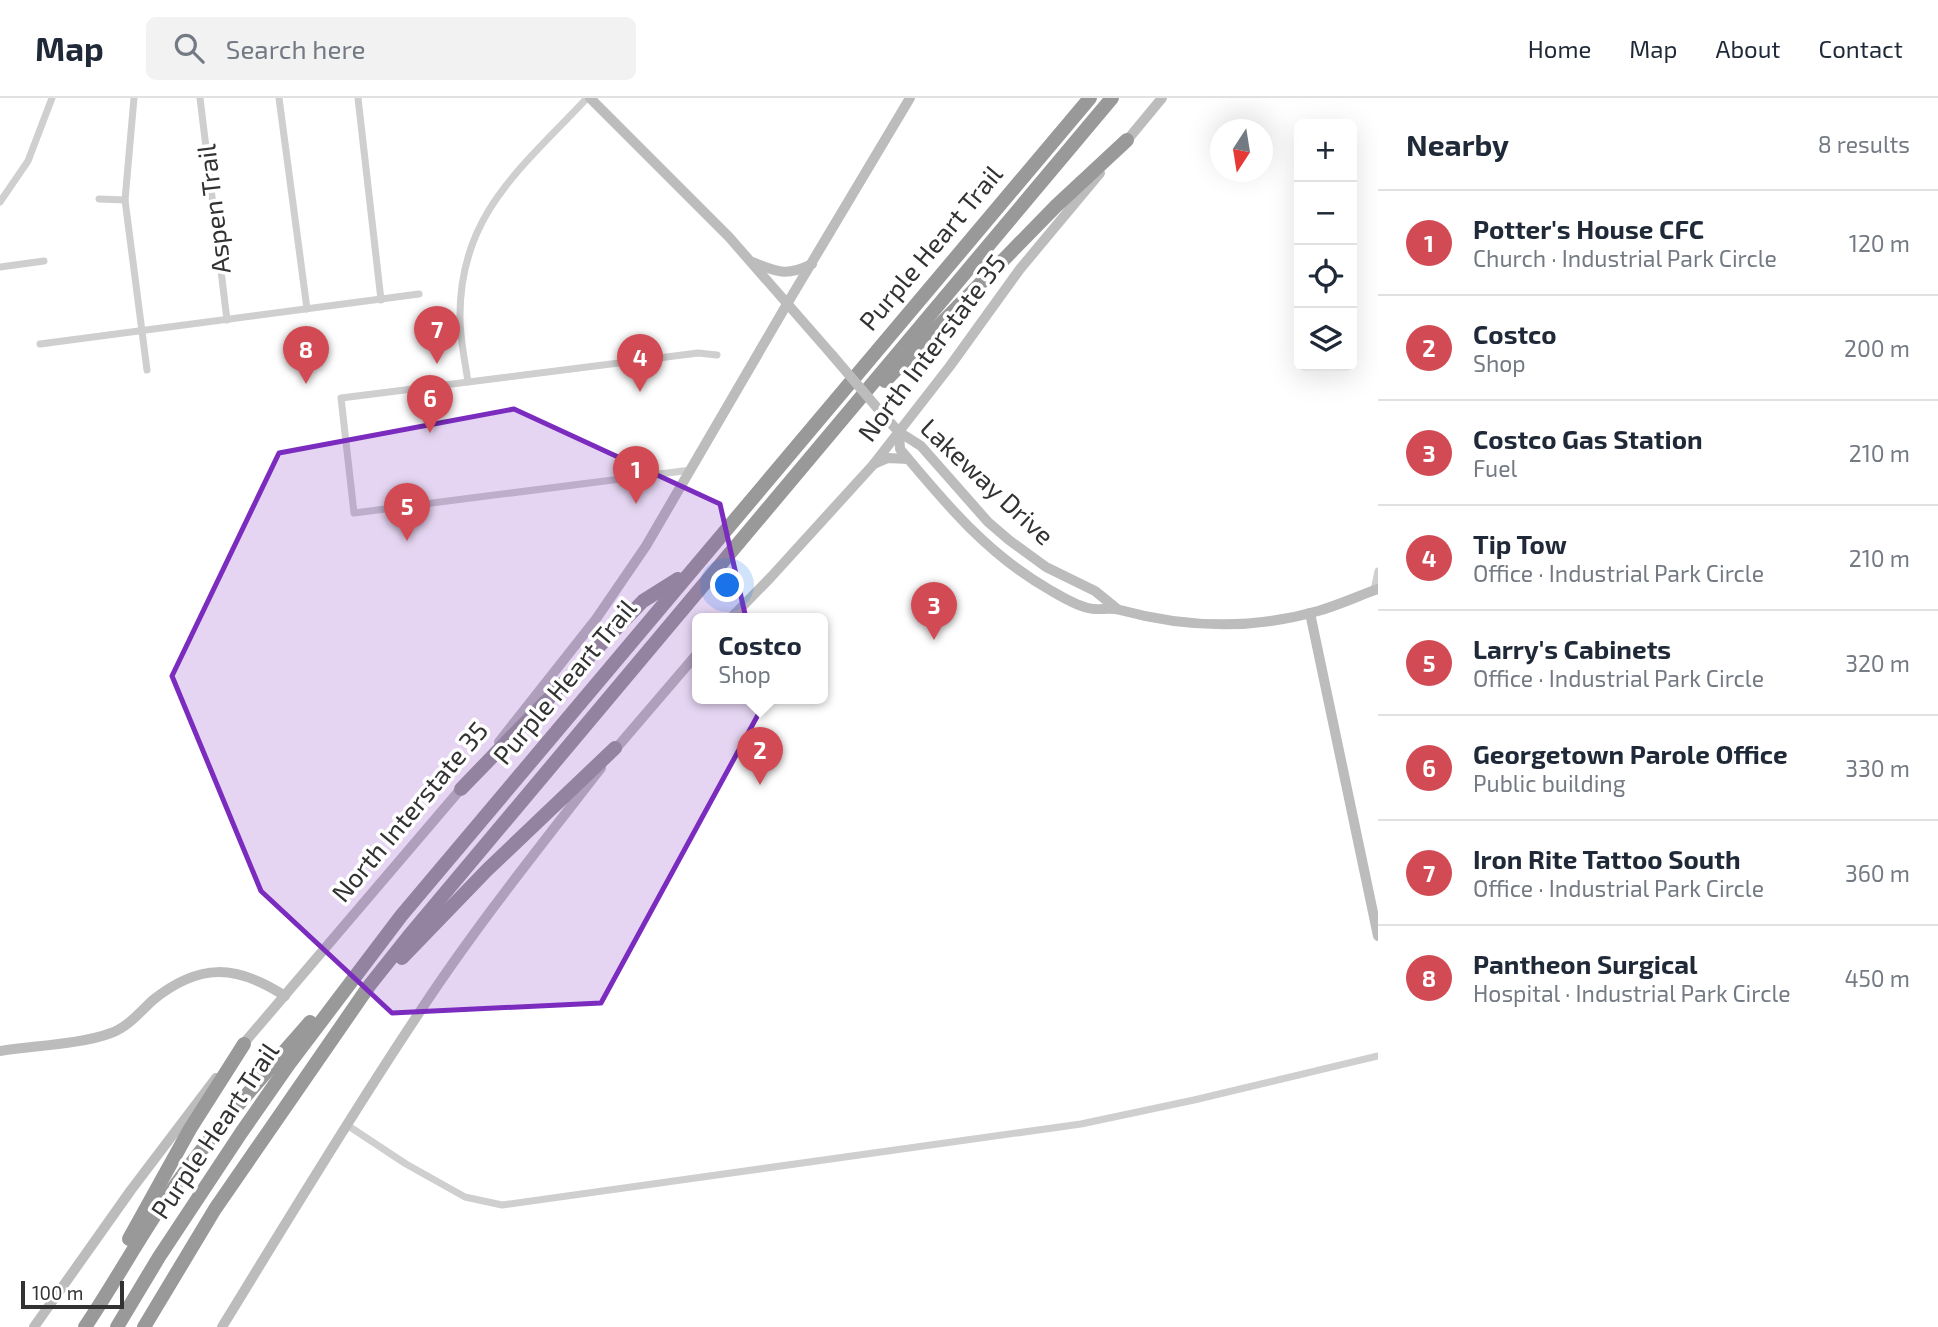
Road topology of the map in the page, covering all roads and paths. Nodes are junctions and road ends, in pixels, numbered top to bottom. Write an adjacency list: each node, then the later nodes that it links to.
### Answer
1 (52, 98): 14 (street)
2 (134, 98): 13 (street)
3 (200, 98): 23 (street, Aspen Trail)
4 (279, 98): 22 (street)
5 (358, 98): 20 (street)
6 (588, 98): 16 (main road, Lakeway Drive); 28 (street)
7 (911, 98): 17 (main road, North Interstate 35)
8 (1090, 98): 35 (highway, Purple Heart Trail)
9 (1112, 98): 29 (highway, Purple Heart Trail)
10 (1163, 98): 11 (main road, North Interstate 35)
11 (1127, 140): 29 (highway); 30 (main road, North Interstate 35)
12 (99, 199): 13 (street)
13 (125, 200): 24 (street)
14 (0, 202)
15 (44, 261): 18 (street)
16 (750, 261): 17 (main road); 21 (main road, Lakeway Drive)
17 (812, 264): 21 (main road, North Interstate 35)
18 (0, 267)
19 (419, 294): 20 (street)
20 (381, 299): 22 (street)
21 (787, 303): 30 (main road, Lakeway Drive, bridge); 33 (main road, North Interstate 35)
22 (307, 309): 23 (street)
23 (227, 320): 24 (street)
24 (141, 331): 25 (street); 27 (street)
25 (40, 344)
26 (717, 355): 28 (street)
27 (147, 370)
28 (468, 382): 33 (street)
29 (838, 423): 46 (highway, Purple Heart Trail)
30 (899, 432): 31 (main road, Lakeway Drive); 32 (main road, North Interstate 35); 37 (main road, Lakeway Drive)
31 (908, 459): 32 (main road); 37 (main road, Lakeway Drive)
32 (873, 465): 38 (main road, North Interstate 35)
33 (692, 470): 42 (main road, North Interstate 35)
34 (1378, 570): 36 (street)
35 (688, 572): 42 (highway); 44 (highway, Purple Heart Trail)
36 (1376, 589): 39 (main road, Lakeway Drive)
37 (1115, 608): 39 (main road, Lakeway Drive)
38 (736, 613)
39 (1310, 613): 43 (main road)
40 (692, 660): 41 (main road)
41 (615, 748): 46 (highway); 50 (main road)
42 (461, 789): 45 (main road, North Interstate 35)
43 (1378, 936)
44 (357, 972): 52 (highway); 53 (highway, Purple Heart Trail)
45 (285, 996): 47 (main road, North Interstate 35); 48 (main road)
46 (337, 1034): 54 (highway, Purple Heart Trail)
47 (244, 1044): 51 (main road, North Interstate 35); 52 (highway)
48 (0, 1051)
49 (1378, 1056): 50 (street)
50 (346, 1125): 55 (main road)
51 (34, 1327)
52 (85, 1327)
53 (117, 1327)
54 (144, 1327)
55 (222, 1327)

